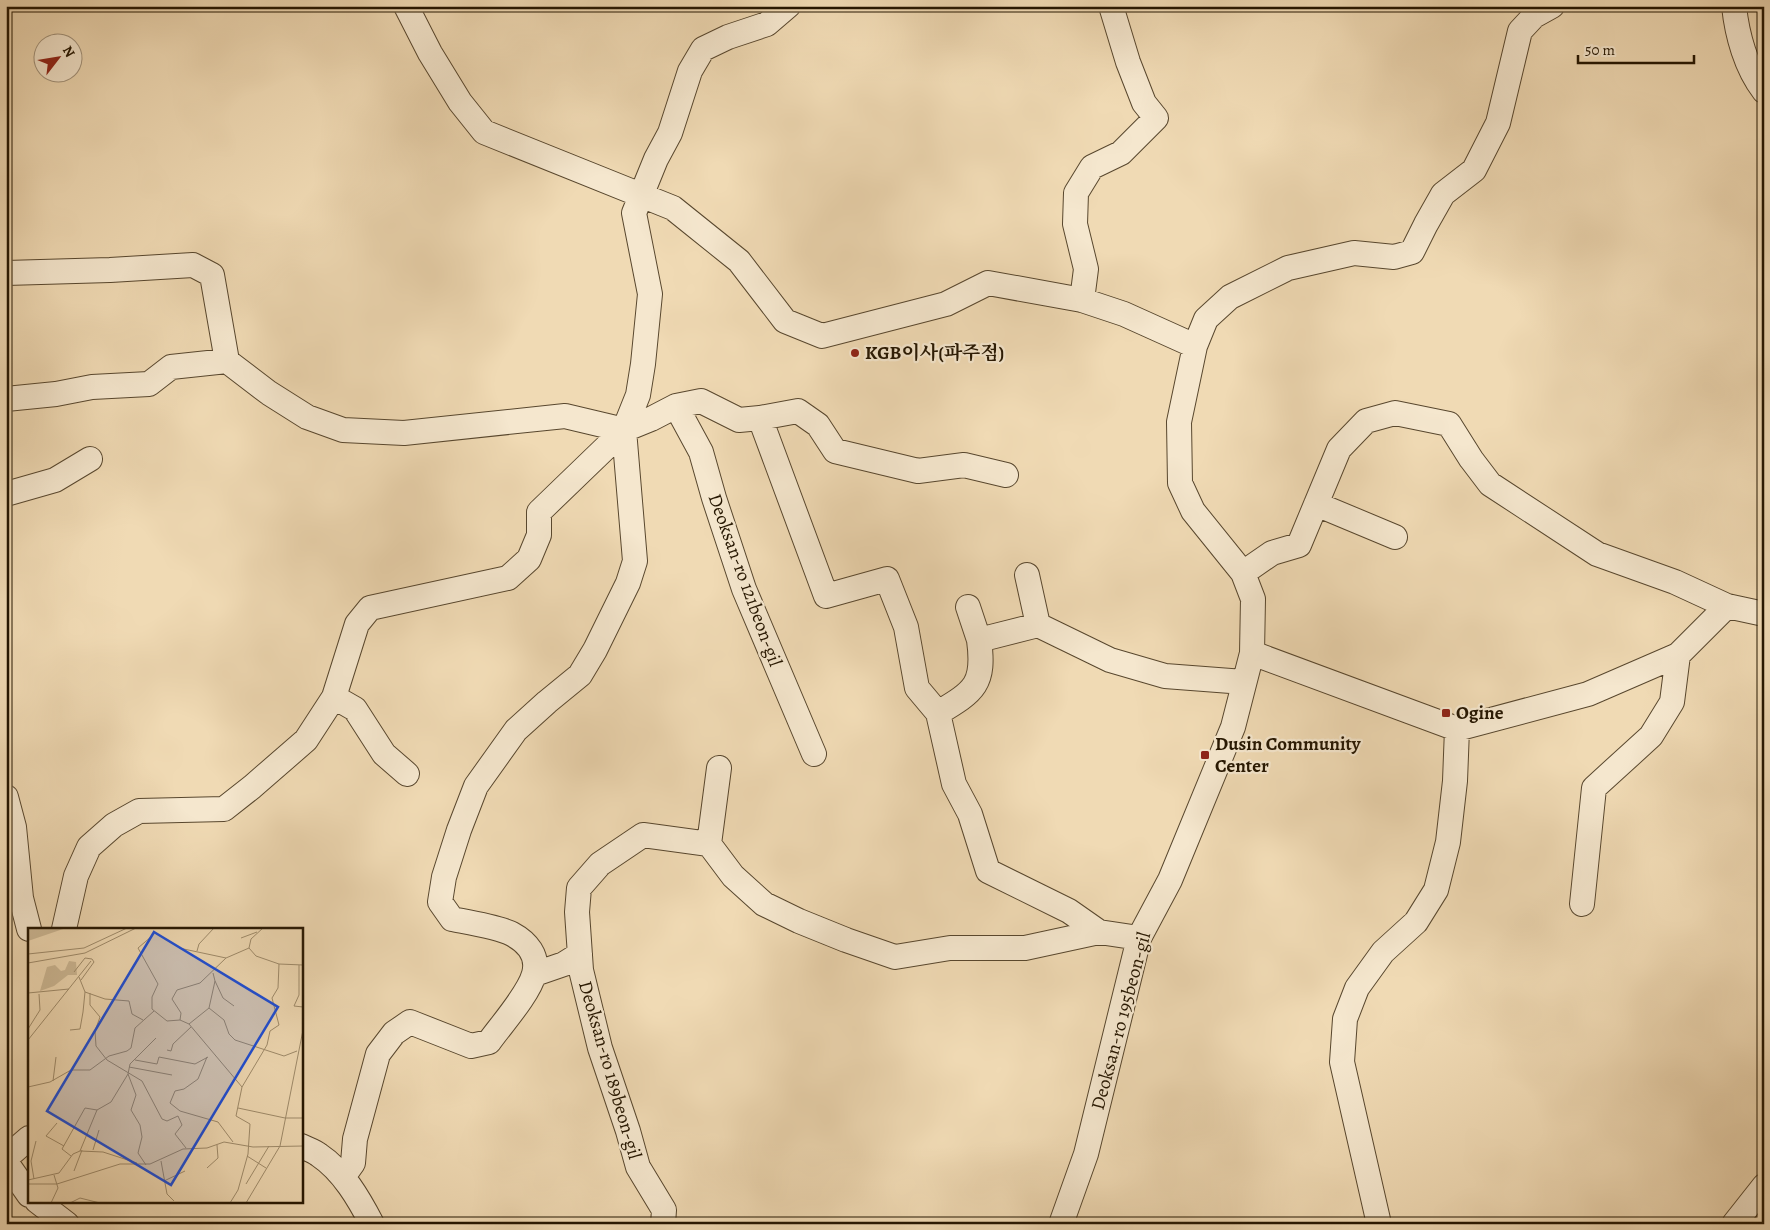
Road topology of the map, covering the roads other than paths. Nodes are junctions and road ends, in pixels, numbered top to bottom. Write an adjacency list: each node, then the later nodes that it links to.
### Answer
1 (406, 6): 7 (street)
2 (788, 6): 7 (street)
3 (1111, 6): 9 (street)
4 (1552, 6): 10 (street, Deoksan-ro 195beon-gil)
5 (1734, 6): 6 (street)
6 (1764, 91)
7 (641, 195): 9 (street); 15 (street)
8 (6, 274): 11 (street)
9 (1082, 300): 10 (street)
10 (1194, 346): 21 (street, Deoksan-ro 195beon-gil)
11 (227, 361): 12 (street); 15 (street)
12 (6, 399)
13 (676, 406): 14 (street); 15 (street); 34 (street, Deoksan-ro 121beon-gil)
14 (760, 418): 17 (street); 32 (street)
15 (624, 430): 31 (street); 47 (street)
16 (90, 459): 18 (street)
17 (1006, 475)
18 (6, 494)
19 (1316, 504): 20 (street); 21 (street); 23 (street)
20 (1395, 537)
21 (1243, 573): 28 (street, Deoksan-ro 195beon-gil)
22 (1027, 575): 26 (street)
23 (1727, 606): 25 (street); 29 (street)
24 (968, 607): 27 (street)
25 (1764, 614)
26 (1038, 625): 27 (street); 30 (street)
27 (979, 640): 32 (street)
28 (1252, 653): 30 (street, Deoksan-ro 195beon-gil); 33 (street)
29 (1678, 655): 33 (street); 40 (street)
30 (1244, 682): 45 (street, Deoksan-ro 195beon-gil)
31 (334, 697): 36 (street); 42 (street)
32 (938, 713): 44 (street)
33 (1457, 729): 59 (street)
34 (814, 754)
35 (719, 768): 38 (street)
36 (407, 774)
37 (6, 797): 41 (street)
38 (709, 844): 44 (street); 46 (street, Deoksan-ro 189beon-gil)
39 (6, 886): 43 (street)
40 (1582, 904)
41 (29, 928)
42 (64, 928)
43 (28, 932)
44 (1099, 932): 45 (street)
45 (1139, 938): 58 (street, Deoksan-ro 195beon-gil)
46 (580, 954): 47 (street); 57 (street, Deoksan-ro 189beon-gil)
47 (535, 974): 51 (street)
48 (28, 1139): 50 (street)
49 (302, 1146): 51 (street)
50 (6, 1160): 53 (street)
51 (343, 1176): 56 (street)
52 (1764, 1186): 60 (street)
53 (28, 1193)
54 (38, 1202): 55 (street)
55 (67, 1224)
56 (372, 1224)
57 (663, 1224)
58 (1060, 1224)
59 (1379, 1224)
60 (1734, 1224)

